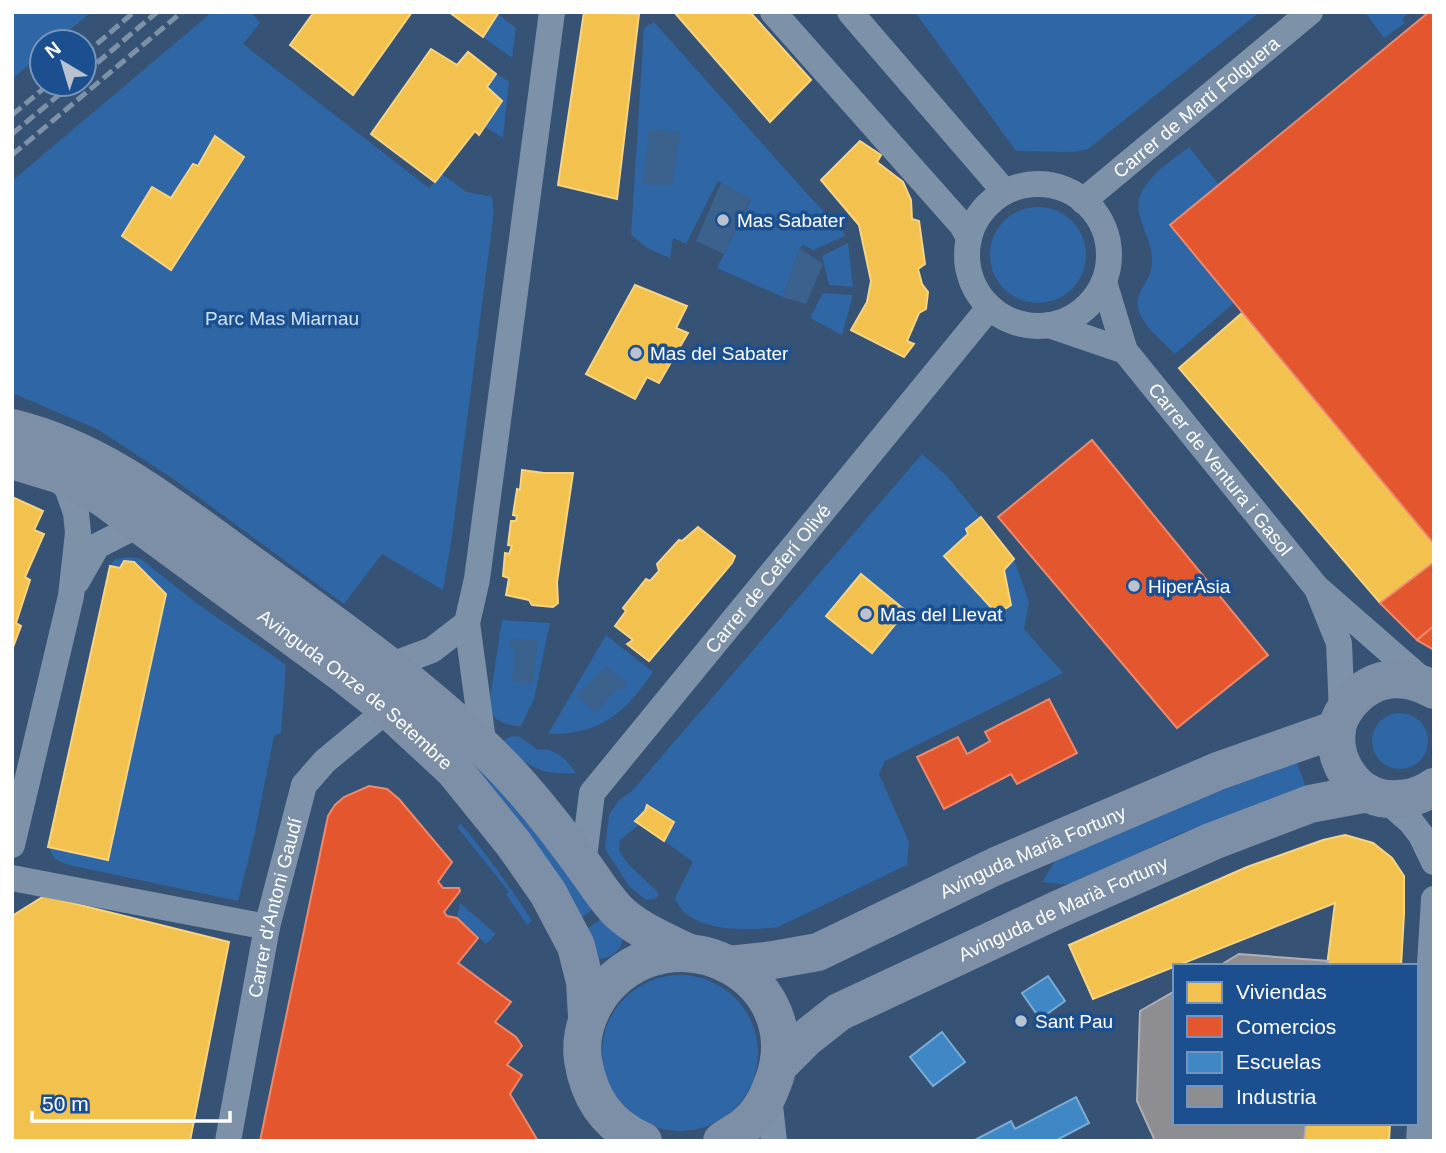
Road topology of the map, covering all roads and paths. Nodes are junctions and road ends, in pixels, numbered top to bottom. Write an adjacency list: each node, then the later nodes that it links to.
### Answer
1 (552, 12): 18 (street)
2 (773, 12): 7 (street)
3 (850, 12): 5 (street)
4 (1310, 12): 6 (street, Carrer de Martí Folguera)
5 (1005, 192): 6 (street); 7 (street)
6 (1083, 201): 8 (street)
7 (969, 238): 9 (street)
8 (1104, 282): 10 (street); 11 (street, Carrer de Ventura i Gasol)
9 (989, 308): 10 (street); 28 (street, Carrer de Ceferí Olivé)
10 (1049, 325): 11 (street)
11 (1125, 351): 16 (street, Carrer de Ventura i Gasol)
12 (12, 428): 19 (main road, Avinguda Onze de Setembre)
13 (12, 460): 14 (main road, Avinguda Onze de Setembre)
14 (58, 474): 15 (main road, Avinguda Onze de Setembre); 17 (street)
15 (140, 524): 17 (street); 21 (main road, Avinguda Onze de Setembre)
16 (1316, 587): 20 (street, Carrer de Ventura i Gasol); 22 (street, Carrer de Ventura i Gasol)
17 (71, 596): 26 (street)
18 (467, 623): 19 (street); 23 (street)
19 (389, 666): 23 (main road, Avinguda Onze de Setembre)
20 (1433, 689): 22 (main road)
21 (388, 709): 31 (street, Carrer d'Antoni Gaudí); 34 (main road, Avinguda Onze de Setembre)
22 (1339, 721): 25 (main road); 33 (main road, Avinguda Marià Fortuny)
23 (484, 748): 28 (main road, Avinguda Onze de Setembre)
24 (1434, 787): 25 (main road, Avinguda de Marià Fortuny)
25 (1377, 796): 27 (street); 35 (main road, Avinguda de Marià Fortuny)
26 (12, 845)
27 (1434, 862)
28 (583, 865): 32 (main road, Avinguda Onze de Setembre)
29 (12, 878): 31 (street)
30 (1433, 915): 40 (street)
31 (267, 927): 37 (street, Carrer d'Antoni Gaudí)
32 (687, 952): 33 (main road); 34 (main road)
33 (729, 965): 35 (main road)
34 (587, 1017): 36 (main road)
35 (774, 1081): 38 (main road, Avinguda de Marià Fortuny); 39 (street)
36 (631, 1138)
37 (228, 1141)
38 (722, 1141)
39 (774, 1141)
40 (1419, 1141)

